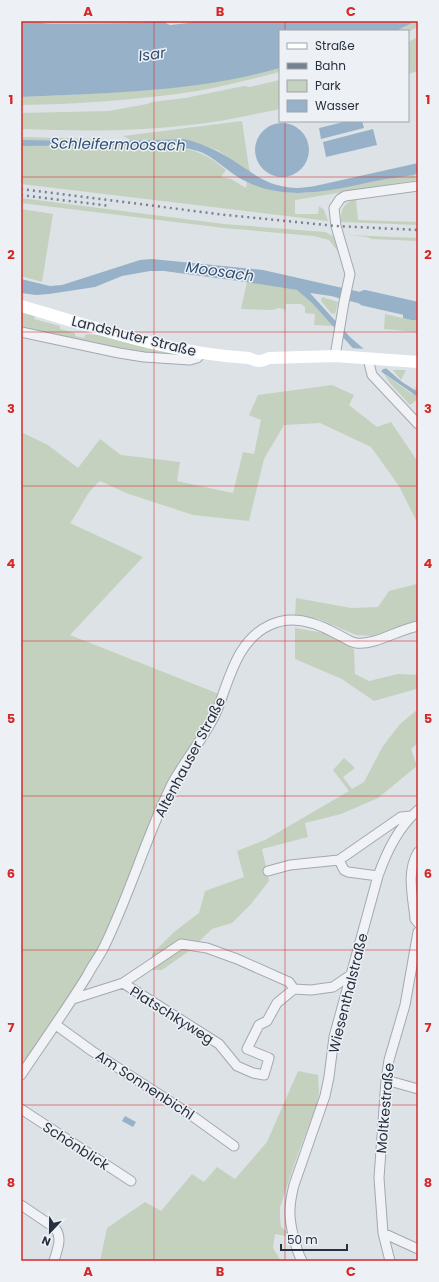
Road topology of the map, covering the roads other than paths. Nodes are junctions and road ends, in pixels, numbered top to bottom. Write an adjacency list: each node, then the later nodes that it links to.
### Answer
1 (418, 186): 5 (street)
2 (21, 306): 4 (main road, Landshuter Straße)
3 (21, 332): 4 (street)
4 (202, 353): 5 (main road, Landshuter Straße)
5 (335, 356): 6 (main road, Landshuter Straße)
6 (368, 359): 7 (main road, Landshuter Straße); 8 (street)
7 (418, 362)
8 (418, 424)
9 (418, 626): 21 (street, Altenhauser Straße)
10 (414, 813): 12 (street); 14 (street, Wiesenthalstraße)
11 (418, 852): 15 (street)
12 (339, 860): 13 (street); 14 (street)
13 (268, 871)
14 (378, 876): 18 (street, Wiesenthalstraße)
15 (418, 923)
16 (418, 932): 17 (street, Moltkestraße)
17 (417, 946): 24 (street, Moltkestraße)
18 (352, 974): 20 (street); 33 (street, Wiesenthalstraße)
19 (123, 983): 20 (street); 20 (street, Platschkyweg); 21 (street)
20 (294, 989)
21 (73, 999): 22 (street, Altenhauser Straße)
22 (56, 1025): 23 (street, Altenhauser Straße); 27 (street, Am Sonnenbichl)
23 (21, 1075)
24 (386, 1080): 25 (street); 30 (street, Moltkestraße)
25 (418, 1089)
26 (21, 1110): 28 (street, Schönblick)
27 (234, 1146)
28 (131, 1181)
29 (21, 1205): 32 (street)
30 (383, 1233): 31 (street); 34 (street, Moltkestraße)
31 (418, 1249)
32 (54, 1261)
33 (302, 1261)
34 (390, 1261)

